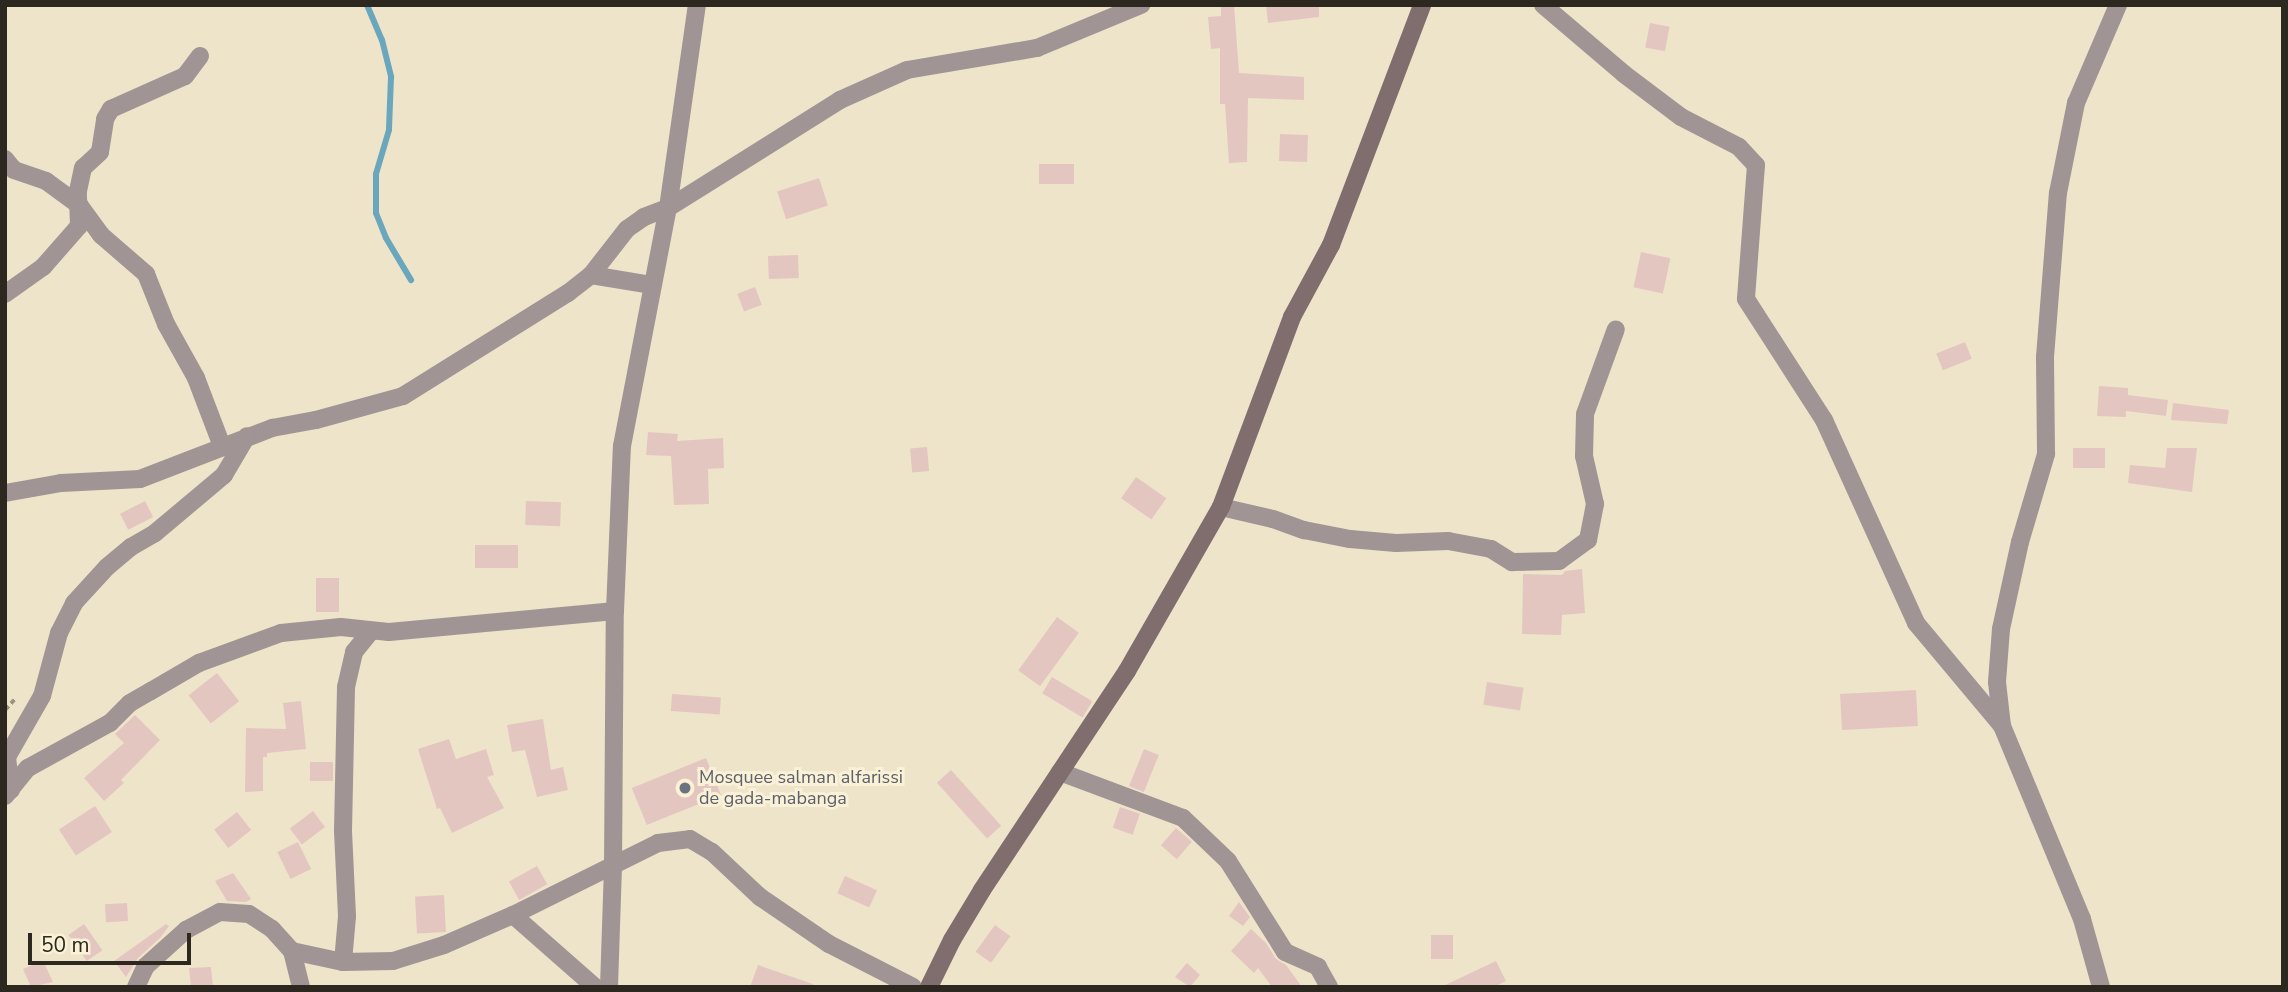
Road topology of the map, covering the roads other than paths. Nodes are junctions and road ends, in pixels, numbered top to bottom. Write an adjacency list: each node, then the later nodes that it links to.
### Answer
1 (697, 5): 9 (street)
2 (1140, 5): 9 (street)
3 (1422, 5): 17 (street)
4 (1543, 5): 20 (street)
5 (2118, 5): 20 (street)
6 (200, 55): 8 (street)
7 (5, 159): 8 (street)
8 (80, 206): 12 (street); 15 (street)
9 (668, 208): 10 (street); 11 (street)
10 (591, 275): 11 (street); 14 (street)
11 (652, 285): 18 (street)
12 (5, 294)
13 (1616, 329): 17 (street)
14 (247, 436): 15 (street); 22 (street)
15 (222, 446): 16 (street)
16 (5, 493)
17 (1221, 507): 21 (street)
18 (615, 611): 19 (street); 23 (street)
19 (371, 631): 22 (street); 26 (street)
20 (2002, 726): 34 (street)
21 (1060, 772): 32 (street); 33 (street)
22 (8, 793)
23 (613, 867): 24 (street); 30 (street); 31 (street)
24 (513, 915): 26 (street); 29 (street)
25 (292, 951): 26 (street); 27 (street); 28 (street)
26 (343, 962)
27 (136, 987)
28 (301, 987)
29 (595, 987)
30 (609, 987)
31 (913, 987)
32 (929, 987)
33 (1329, 987)
34 (2101, 987)

